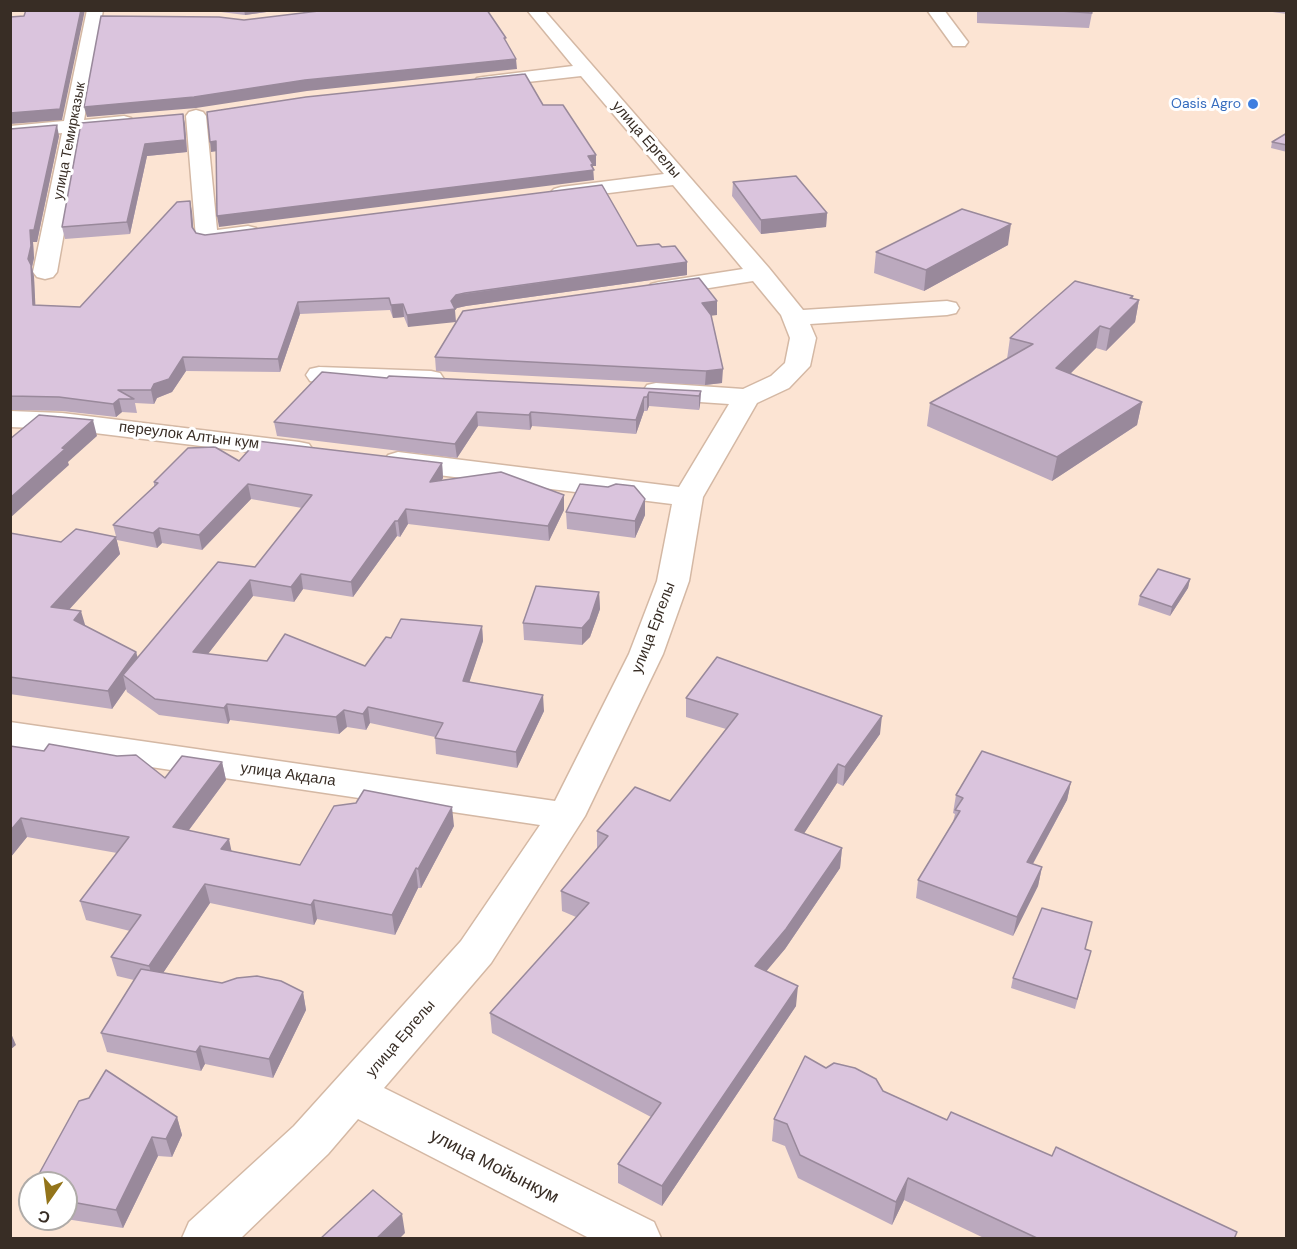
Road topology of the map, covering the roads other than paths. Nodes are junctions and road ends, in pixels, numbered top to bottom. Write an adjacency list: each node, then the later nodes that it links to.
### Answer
1 (536, 10): 5 (street, улица Ергелы)
2 (935, 10): 4 (street)
3 (100, 16): 11 (street, улица Темирказык)
4 (959, 42)
5 (585, 70): 6 (street); 13 (street, улица Ергелы)
6 (467, 83)
7 (218, 112): 8 (street)
8 (196, 116): 9 (street); 15 (street)
9 (174, 118)
10 (140, 121): 11 (street)
11 (73, 126): 12 (street); 16 (street, улица Темирказык)
12 (10, 132)
13 (680, 178): 14 (street); 17 (street, улица Ергелы)
14 (539, 195)
15 (267, 231)
16 (45, 272)
17 (761, 273): 18 (street); 20 (street, улица Ергелы)
18 (632, 293)
19 (947, 308): 20 (street)
20 (795, 318): 24 (street, улица Ергелы)
21 (319, 375): 22 (street)
22 (454, 380)
23 (630, 390): 24 (street)
24 (747, 397): 28 (street, улица Ергелы)
25 (10, 419): 26 (street, переулок Алтын кум)
26 (327, 453)
27 (372, 458): 28 (street)
28 (688, 497): 30 (street, улица Ергелы)
29 (10, 735): 30 (street, улица Акдала)
30 (566, 816): 31 (street, улица Ергелы)
31 (353, 1094): 32 (street, улица Ергелы); 33 (street, улица Мойынкум)
32 (207, 1239)
33 (636, 1239)

